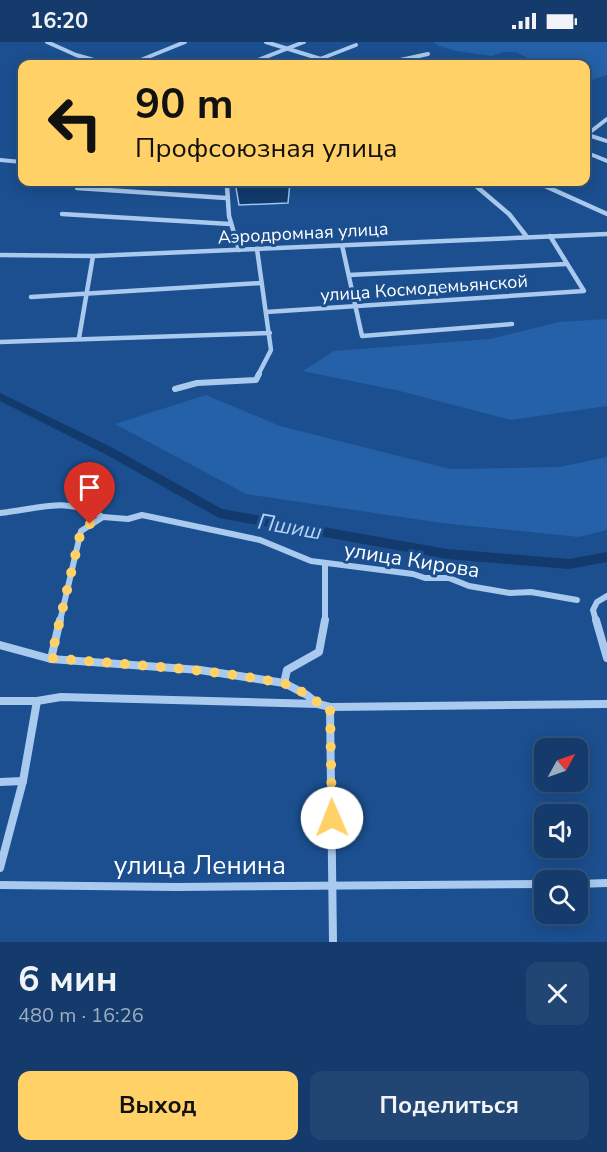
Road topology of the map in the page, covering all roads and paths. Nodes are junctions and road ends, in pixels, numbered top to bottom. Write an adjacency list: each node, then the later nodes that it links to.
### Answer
1 (47, 42): 7 (street)
2 (67, 42): 7 (street)
3 (185, 42): 12 (street)
4 (266, 42): 8 (street)
5 (304, 42): 8 (street)
6 (356, 45): 10 (street)
7 (57, 46): 11 (street)
8 (287, 48): 10 (street); 13 (street)
9 (428, 54): 15 (street)
10 (320, 59): 14 (street)
11 (94, 60)
12 (141, 60)
13 (258, 60)
14 (324, 60)
15 (400, 60)
16 (607, 119): 17 (street)
17 (590, 133)
18 (590, 137): 19 (street)
19 (607, 141)
20 (590, 154): 22 (street)
21 (0, 160): 23 (street)
22 (607, 161)
23 (18, 162)
24 (227, 186): 28 (street)
25 (477, 186): 34 (street)
26 (546, 186): 30 (street)
27 (77, 188): 28 (street)
28 (226, 198): 31 (street)
29 (62, 214): 31 (street)
30 (607, 214)
31 (230, 224): 37 (street)
32 (607, 234): 33 (street, Аэродромная улица)
33 (550, 236): 34 (street, Аэродромная улица); 40 (street)
34 (527, 237): 35 (street, Аэродромная улица)
35 (342, 245): 36 (street, Аэродромная улица); 41 (street)
36 (257, 249): 37 (street, Аэродромная улица); 42 (street)
37 (239, 250): 39 (street, Аэродромная улица)
38 (0, 255): 39 (street, Аэродромная улица)
39 (93, 256): 43 (street)
40 (566, 264): 41 (street); 45 (street, улица Космодемьянской)
41 (349, 275): 45 (street)
42 (261, 283): 43 (street); 46 (street)
43 (87, 295): 44 (street); 49 (street)
44 (31, 297)
45 (355, 307): 46 (street, улица Космодемьянской); 47 (street)
46 (266, 312): 48 (street)
47 (512, 324)
48 (270, 333): 49 (street); 51 (street)
49 (79, 338): 50 (street)
50 (0, 342)
51 (176, 389)
52 (0, 513): 53 (street)
53 (103, 517): 54 (street, улица Кирова); 58 (street)
54 (325, 563): 56 (street, улица Кирова); 60 (street)
55 (607, 596): 59 (street)
56 (577, 600)
57 (0, 645): 58 (street)
58 (51, 658): 60 (street)
59 (607, 658)
60 (284, 683): 63 (street)
61 (0, 700): 62 (street)
62 (38, 701): 63 (street); 66 (street)
63 (318, 704): 65 (street)
64 (607, 704): 65 (street)
65 (330, 707): 73 (street)
66 (23, 781): 67 (street); 68 (street)
67 (0, 782)
68 (0, 868)
69 (607, 883): 71 (street)
70 (534, 884): 73 (street, улица Ленина)
71 (588, 884)
72 (0, 885): 73 (street, улица Ленина)
73 (333, 885): 74 (street)
74 (333, 942)

